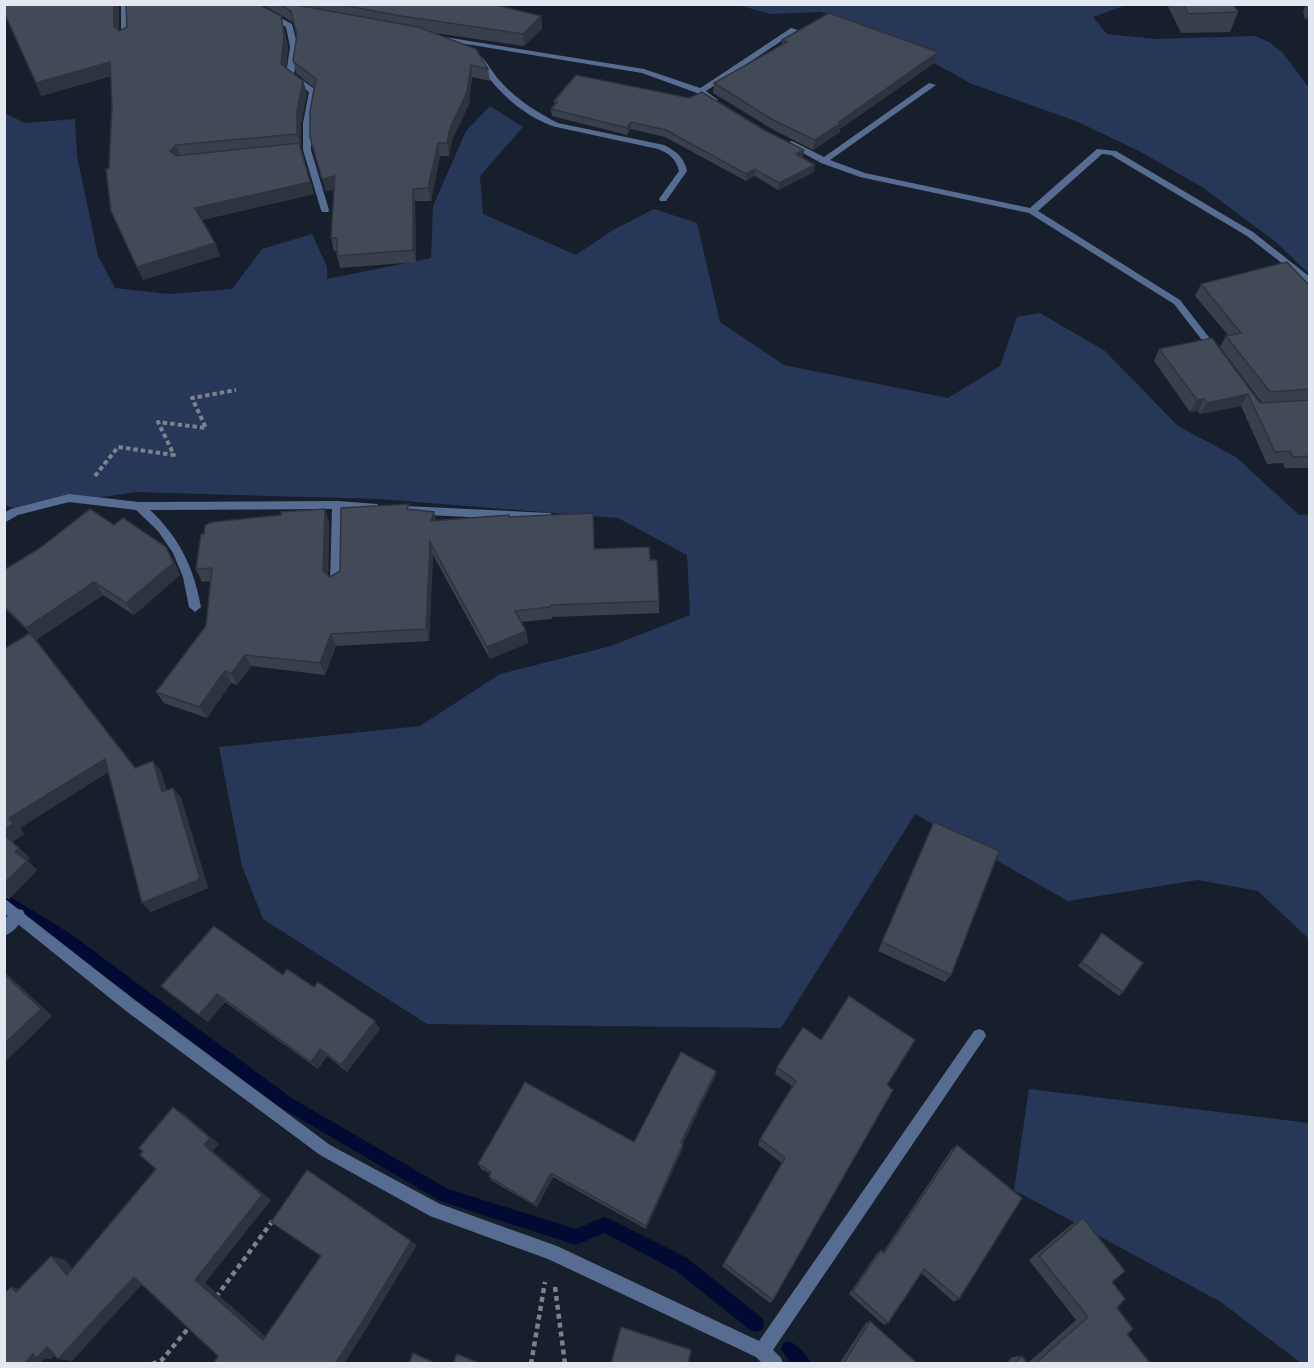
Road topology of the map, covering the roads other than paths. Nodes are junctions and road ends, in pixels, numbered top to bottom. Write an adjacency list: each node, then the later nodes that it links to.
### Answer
1 (125, 4): 6 (street)
2 (256, 4): 11 (street)
3 (794, 30): 8 (street)
4 (414, 34): 5 (street)
5 (425, 36): 8 (street); 14 (street)
6 (124, 39)
7 (932, 85): 13 (street)
8 (700, 91): 9 (street)
9 (719, 103)
10 (778, 138): 13 (street)
11 (307, 150): 12 (street); 15 (street)
12 (296, 152)
13 (824, 161): 16 (street)
14 (663, 199)
15 (325, 210)
16 (1032, 211): 17 (street); 18 (street)
17 (1310, 282)
18 (1218, 356)
19 (338, 505): 20 (street); 21 (street); 23 (street)
20 (139, 506): 22 (street); 24 (street)
21 (555, 517)
22 (4, 519)
23 (336, 583)
24 (195, 608)
25 (4, 904): 26 (street)
26 (18, 915): 27 (street); 29 (street)
27 (4, 930)
28 (979, 1036): 29 (street)
29 (762, 1351): 30 (street)
30 (775, 1364)

